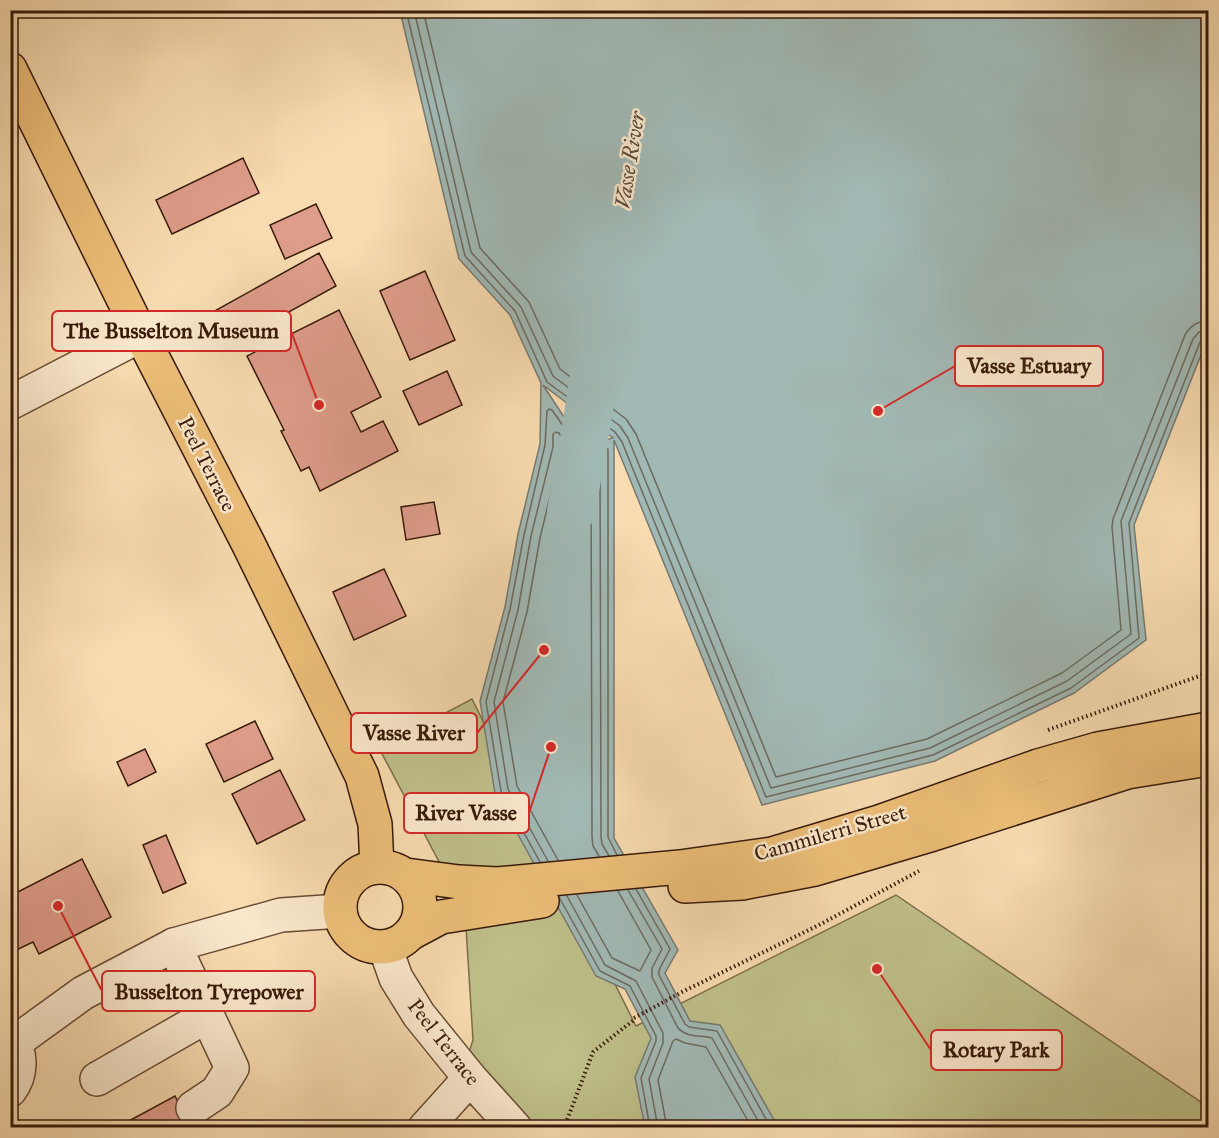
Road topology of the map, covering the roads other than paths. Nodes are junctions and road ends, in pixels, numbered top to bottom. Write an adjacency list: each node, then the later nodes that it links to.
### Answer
1 (10, 69): 2 (main road, Peel Terrace)
2 (141, 335): 3 (street); 6 (main road, Peel Terrace)
3 (10, 403)
4 (1209, 729): 7 (main road, Cammilerri Street)
5 (1209, 759): 7 (main road, Cammilerri Street)
6 (391, 871): 8 (main road, Cammilerri Street); 9 (main road); 10 (main road)
7 (682, 877): 8 (main road, Cammilerri Street)
8 (519, 893): 10 (main road, Cammilerri Street)
9 (340, 911): 10 (main road); 11 (street)
10 (398, 940): 14 (street, Peel Terrace)
11 (174, 945): 12 (street); 13 (street)
12 (207, 1016): 15 (street); 17 (street)
13 (12, 1042): 16 (street)
14 (470, 1078): 18 (street); 19 (street, Peel Terrace)
15 (97, 1079)
16 (10, 1090)
17 (193, 1108)
18 (424, 1128)
19 (515, 1128)

